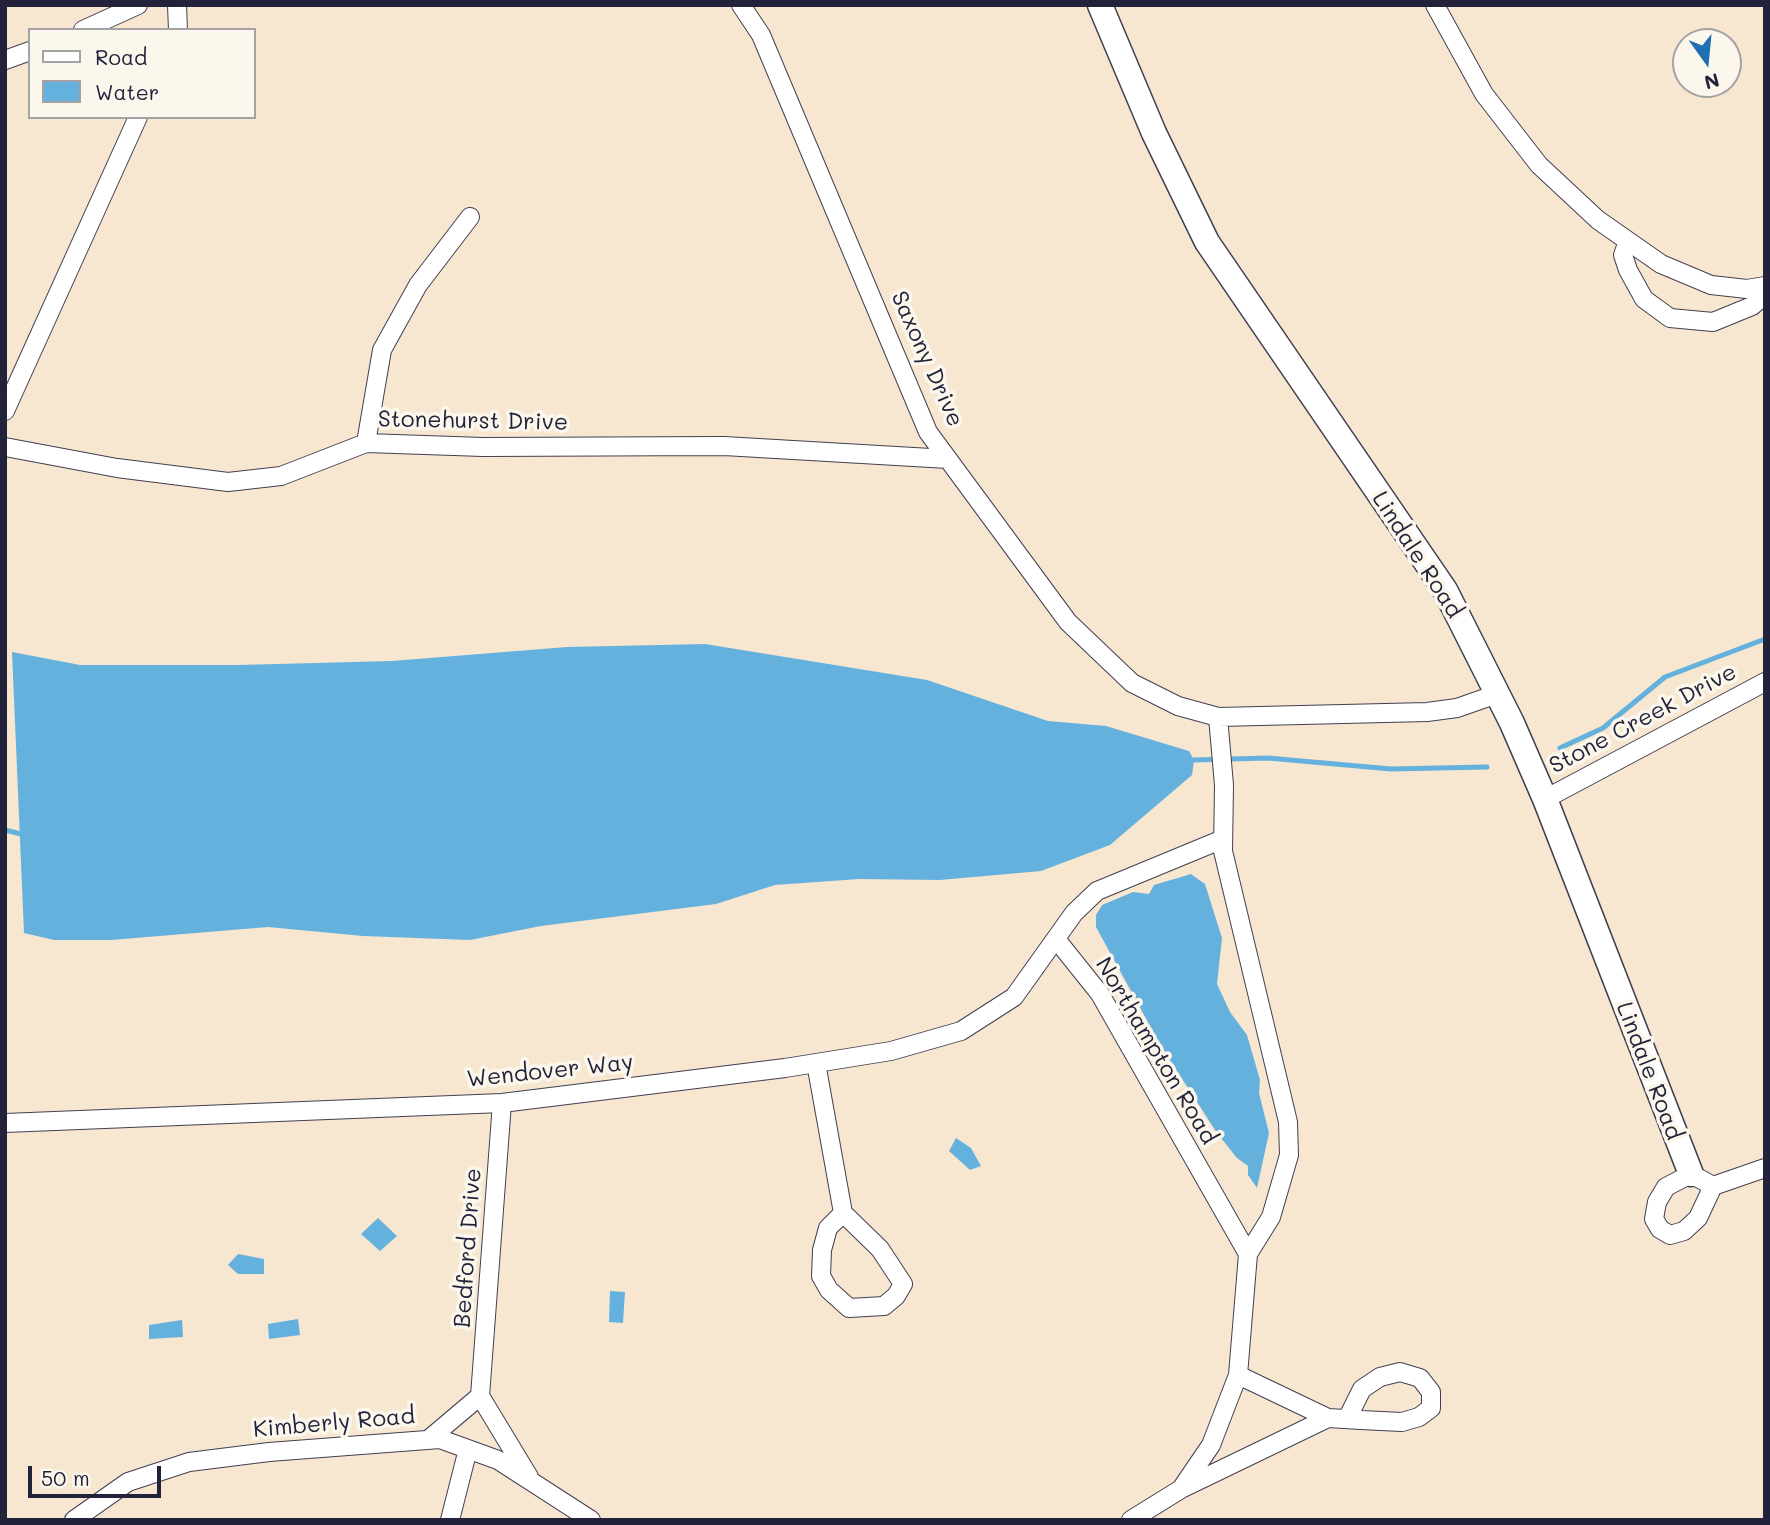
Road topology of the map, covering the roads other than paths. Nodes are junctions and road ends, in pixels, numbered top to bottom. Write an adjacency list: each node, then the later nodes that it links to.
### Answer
1 (138, 5): 6 (street)
2 (177, 5): 7 (street)
3 (741, 5): 18 (street, Saxony Drive)
4 (1100, 5): 20 (street, Lindale Road)
5 (1436, 5): 12 (street)
6 (87, 28)
7 (178, 28)
8 (28, 52): 9 (street)
9 (5, 60)
10 (137, 119): 15 (street)
11 (470, 217): 16 (street)
12 (1628, 241): 13 (street); 14 (street)
13 (1765, 286)
14 (1765, 295)
15 (5, 411)
16 (366, 443): 17 (street, Stonehurst Drive); 18 (street, Stonehurst Drive)
17 (5, 447)
18 (948, 459): 21 (street, Saxony Drive)
19 (1765, 682): 22 (street, Stone Creek Drive)
20 (1497, 694): 21 (street); 22 (street, Lindale Road)
21 (1218, 717): 23 (street)
22 (1545, 799): 29 (street, Lindale Road)
23 (1223, 839): 24 (street); 31 (street)
24 (1056, 939): 25 (street, Wendover Way); 31 (street, Northampton Road)
25 (816, 1063): 26 (street, Wendover Way); 30 (street)
26 (502, 1102): 27 (street, Wendover Way); 33 (street, Bedford Drive)
27 (5, 1123)
28 (1765, 1168): 29 (street)
29 (1702, 1180)
30 (843, 1213): 30 (street)
31 (1248, 1254): 32 (street)
32 (1238, 1375): 34 (street); 39 (street)
33 (480, 1396): 36 (street); 38 (street)
34 (1328, 1418): 35 (street); 39 (street)
35 (1347, 1419)
36 (428, 1440): 37 (street, Kimberly Road); 40 (street, Kimberly Road)
37 (468, 1449): 38 (street, Kimberly Road); 41 (street)
38 (530, 1479): 42 (street, Kimberly Road)
39 (1181, 1489): 43 (street)
40 (74, 1520)
41 (450, 1520)
42 (591, 1520)
43 (1131, 1520)

